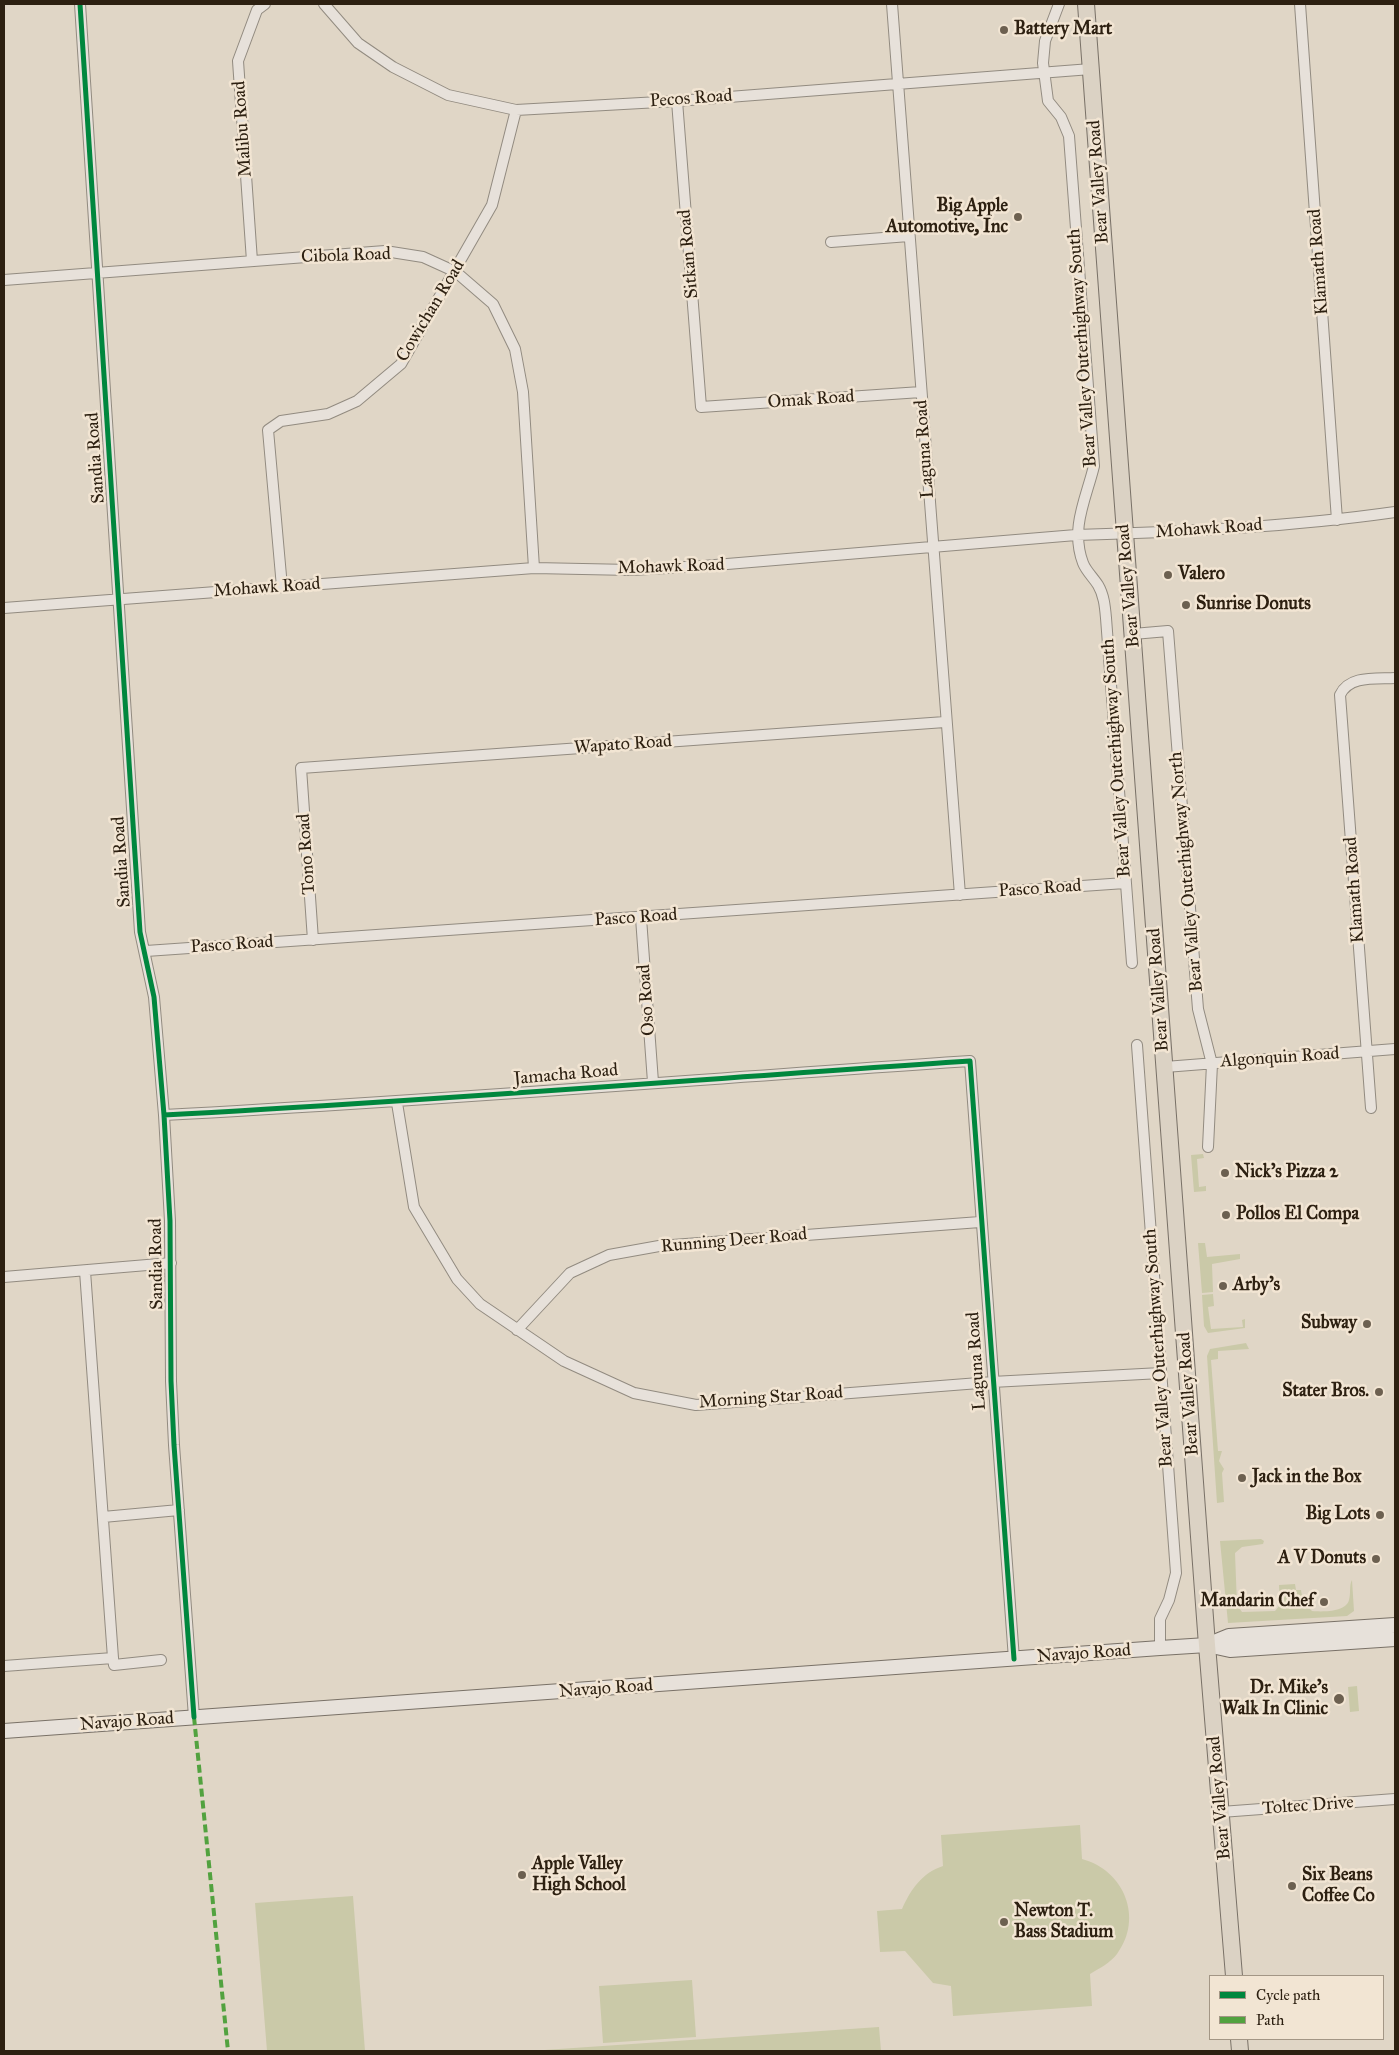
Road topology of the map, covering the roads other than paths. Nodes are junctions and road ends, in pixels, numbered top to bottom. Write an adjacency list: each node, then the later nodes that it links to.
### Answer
1 (80, 4): 17 (street, Sandia Road)
2 (265, 4): 15 (street, Malibu Road)
3 (324, 4): 12 (street, Pecos Road)
4 (892, 4): 10 (street, Laguna Road)
5 (1059, 4): 9 (street, Bear Valley Outerhighway South)
6 (1086, 4): 8 (main road, Bear Valley Road)
7 (1300, 4): 22 (street, Klamath Road)
8 (1091, 69): 9 (street, Pecos Road); 23 (main road, Bear Valley Road)
9 (1044, 73): 10 (street, Pecos Road); 24 (street, Bear Valley Outerhighway South)
10 (898, 83): 11 (street, Pecos Road); 13 (street, Laguna Road)
11 (677, 101): 12 (street, Pecos Road); 20 (street, Sitkan Road)
12 (516, 110): 16 (street, Cowichan Road)
13 (909, 236): 14 (street); 19 (street, Laguna Road)
14 (831, 242)
15 (252, 261): 16 (street, Cibola Road); 17 (street, Cibola Road)
16 (456, 272): 26 (street, Cibola Road); 27 (street, Cowichan Road)
17 (97, 273): 18 (street, Cibola Road); 28 (street, Sandia Road)
18 (4, 280)
19 (921, 392): 20 (street, Omak Road); 25 (street, Laguna Road)
20 (701, 408)
21 (1395, 512): 22 (street, Mohawk Road)
22 (1337, 520): 23 (street, Mohawk Road)
23 (1124, 534): 24 (street, Mohawk Road); 30 (main road, Bear Valley Road)
24 (1076, 535): 25 (street, Mohawk Road); 34 (street, Bear Valley Outerhighway South)
25 (933, 548): 26 (street, Mohawk Road); 32 (street, Laguna Road)
26 (534, 568): 27 (street, Mohawk Road)
27 (282, 588): 28 (street, Mohawk Road)
28 (120, 599): 29 (street, Mohawk Road); 38 (street, Sandia Road)
29 (4, 608)
30 (1133, 634): 44 (street, Bear Valley Outerhighway North); 45 (main road, Bear Valley Road)
31 (1395, 678): 42 (street, Klamath Road)
32 (945, 722): 33 (street, Wapato Road); 35 (street, Laguna Road)
33 (301, 768): 37 (street, Tono Road)
34 (1126, 883): 35 (street, Pasco Road); 39 (street, Bear Valley Outerhighway South)
35 (960, 895): 36 (street, Pasco Road)
36 (641, 918): 37 (street, Pasco Road); 46 (street, Oso Road)
37 (312, 940): 38 (street, Pasco Road)
38 (146, 951): 49 (street, Sandia Road)
39 (1132, 963)
40 (1137, 1045): 56 (street, Bear Valley Outerhighway South)
41 (1395, 1049): 42 (street, Algonquin Road)
42 (1367, 1051): 44 (street, Algonquin Road); 48 (street, Klamath Road)
43 (970, 1061): 46 (street, Jamacha Road); 51 (street, Laguna Road)
44 (1212, 1064): 45 (street, Algonquin Road); 50 (street, Bear Valley Outerhighway North)
45 (1165, 1067): 62 (main road, Bear Valley Road)
46 (653, 1082): 47 (street, Jamacha Road)
47 (397, 1102): 49 (street, Jamacha Road); 55 (street, Morning Star Road)
48 (1371, 1108)
49 (164, 1114): 52 (street, Sandia Road)
50 (1208, 1147)
51 (980, 1222): 55 (street, Running Deer Road); 57 (street, Laguna Road)
52 (171, 1263): 53 (street); 58 (street, Sandia Road)
53 (86, 1271): 54 (street); 59 (street)
54 (4, 1277)
55 (517, 1330): 57 (street, Morning Star Road)
56 (1161, 1373): 57 (street, Morning Star Road); 63 (street, Bear Valley Outerhighway South)
57 (992, 1382): 65 (street, Laguna Road)
58 (179, 1510): 59 (street); 68 (street, Sandia Road)
59 (103, 1517): 64 (street)
60 (1395, 1625): 62 (street, Navajo Road)
61 (1395, 1638): 62 (street, Navajo Road)
62 (1207, 1645): 63 (street, Navajo Road); 71 (main road, Bear Valley Road)
63 (1160, 1648): 65 (street, Navajo Road)
64 (113, 1658): 66 (street); 67 (street)
65 (1014, 1659): 68 (street, Navajo Road)
66 (161, 1660)
67 (4, 1666)
68 (194, 1718): 69 (street, Navajo Road)
69 (4, 1731)
70 (1395, 1799): 71 (street, Toltec Drive)
71 (1221, 1812): 72 (main road, Bear Valley Road)
72 (1234, 1975)

